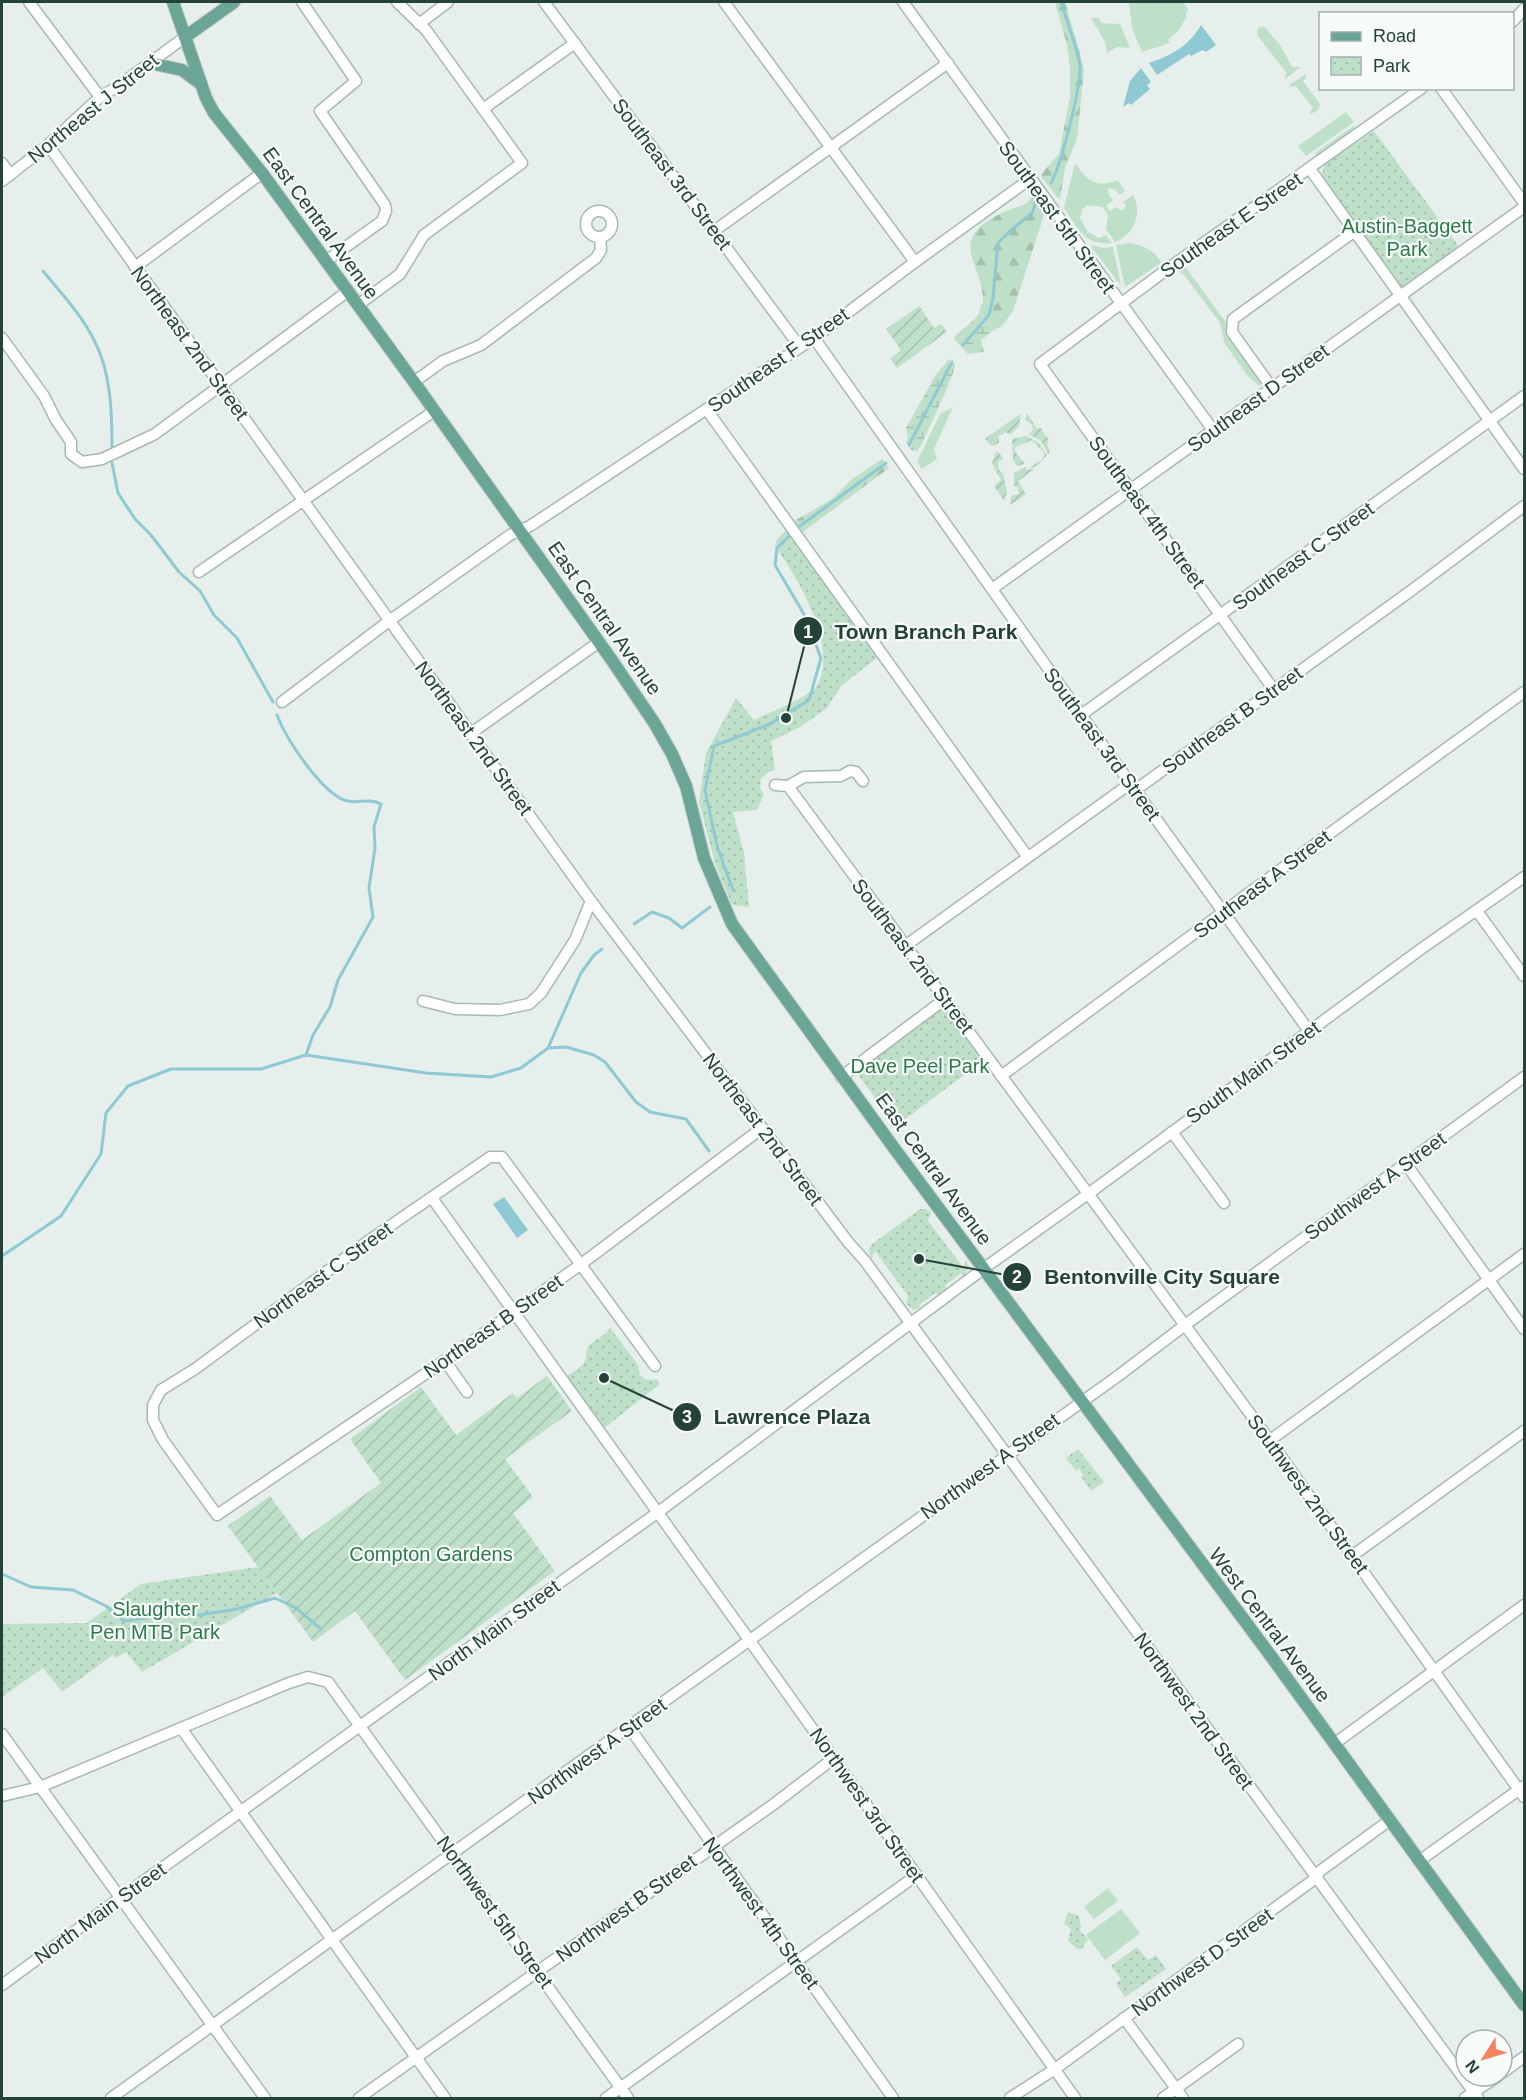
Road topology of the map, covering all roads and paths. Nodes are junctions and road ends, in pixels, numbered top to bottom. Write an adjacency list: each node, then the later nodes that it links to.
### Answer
1 (29, 2): 18 (street)
2 (173, 2): 11 (main road, East Central Avenue)
3 (234, 2): 11 (main road)
4 (302, 2): 31 (street)
5 (397, 2): 10 (street)
6 (448, 2): 10 (street)
7 (544, 2): 12 (street, Southeast 3rd Street)
8 (724, 2): 21 (street)
9 (903, 2): 14 (street, Southeast 5th Street)
10 (419, 24): 19 (street)
11 (185, 36): 13 (street, Northeast J Street); 15 (main road, East Central Avenue)
12 (575, 43): 19 (street); 28 (street, Southeast 3rd Street)
13 (150, 63): 15 (main road); 18 (street, Northeast J Street)
14 (948, 63): 21 (street); 26 (street, Southeast 5th Street)
15 (201, 84): 24 (main road, East Central Avenue)
16 (1419, 90): 23 (street, Southeast E Street)
17 (1442, 90): 27 (street)
18 (100, 97): 20 (street, Northeast J Street)
19 (483, 109): 36 (street)
20 (48, 145): 25 (street, Northeast J Street); 33 (street, Northeast 2nd Street)
21 (831, 147): 28 (street); 32 (street)
22 (2, 163): 25 (street)
23 (1310, 169): 29 (street); 37 (street, Southeast E Street)
24 (262, 173): 31 (main road, East Central Avenue); 33 (street)
25 (6, 178)
26 (1030, 179): 32 (street, Southeast F Street); 37 (street, Southeast 5th Street)
27 (1524, 205): 35 (street, Southeast D Street)
28 (714, 231): 40 (street, Southeast 3rd Street)
29 (1355, 231): 35 (street); 44 (street)
30 (600, 237): 42 (street)
31 (326, 261): 34 (main road, East Central Avenue)
32 (915, 262): 39 (street, Southeast F Street)
33 (135, 267): 43 (street, Northeast 2nd Street)
34 (348, 291): 36 (main road, East Central Avenue); 43 (street)
35 (1400, 297): 44 (street, Southeast D Street); 48 (street)
36 (358, 305): 42 (main road, East Central Avenue)
37 (1120, 305): 41 (street, Southeast E Street); 49 (street, Southeast 5th Street)
38 (2, 338): 43 (street)
39 (814, 338): 40 (street, Southeast F Street); 56 (street, Southeast 3rd Street)
40 (800, 347): 46 (street, Southeast F Street)
41 (1040, 364): 51 (street, Southeast 4th Street)
42 (414, 382): 47 (main road, East Central Avenue)
43 (221, 386): 52 (street, Northeast 2nd Street)
44 (1272, 388): 49 (street, Southeast D Street)
45 (1524, 396): 48 (street, Southeast C Street)
46 (706, 410): 54 (street, Southeast F Street); 69 (street)
47 (434, 411): 52 (street); 54 (main road, East Central Avenue)
48 (1489, 421): 50 (street); 57 (street, Southeast C Street)
49 (1213, 430): 51 (street, Southeast D Street)
50 (1524, 469)
51 (1130, 489): 56 (street, Southeast D Street); 57 (street, Southeast 4th Street)
52 (303, 500): 55 (street); 58 (street, Northeast 2nd Street)
53 (1524, 506): 60 (street, Southeast B Street)
54 (519, 531): 58 (street, Southeast F Street); 59 (main road, East Central Avenue)
55 (199, 572)
56 (992, 589): 63 (street, Southeast 3rd Street)
57 (1220, 615): 60 (street, Southeast 4th Street); 63 (street, Southeast C Street)
58 (389, 621): 62 (street, Southeast F Street); 64 (street, Northeast 2nd Street)
59 (599, 642): 64 (street); 80 (main road, East Central Avenue)
60 (1274, 690): 68 (street, Southeast B Street)
61 (1524, 692): 73 (street, Southeast A Street)
62 (282, 702)
63 (1081, 716): 68 (street, Southeast 3rd Street)
64 (470, 734): 71 (street, Northeast 2nd Street)
65 (863, 781): 67 (street)
66 (775, 785): 67 (street)
67 (788, 786): 74 (street, Southeast 2nd Street)
68 (1133, 787): 69 (street, Southeast B Street); 73 (street, Southeast 3rd Street)
69 (1027, 856): 74 (street, Southeast B Street)
70 (1524, 877): 72 (street, South Main Street)
71 (591, 901): 77 (street); 82 (street, Northeast 2nd Street)
72 (1477, 911): 75 (street); 78 (street, South Main Street)
73 (1223, 912): 78 (street, Southeast 3rd Street); 79 (street, Southeast A Street)
74 (905, 946): 76 (street, Southeast 2nd Street)
75 (1524, 976)
76 (945, 999): 79 (street, Southeast 2nd Street); 80 (street)
77 (423, 1000)
78 (1309, 1031): 83 (street, South Main Street)
79 (1001, 1076): 85 (street, Southeast 2nd Street)
80 (842, 1077): 90 (main road, East Central Avenue)
81 (1524, 1077): 84 (street, Southwest A Street)
82 (762, 1128): 89 (street, Northeast B Street); 93 (street, Northeast 2nd Street)
83 (1172, 1132): 85 (street, South Main Street); 87 (street)
84 (1406, 1164): 91 (street); 94 (street, Southwest A Street)
85 (1088, 1194): 90 (street, South Main Street); 94 (street, Southwest 2nd Street)
86 (432, 1198): 89 (street, Northeast C Street); 92 (street, Northwest 3rd Street); 104 (street, Northeast C Street)
87 (1224, 1203)
88 (1524, 1254): 91 (street)
89 (580, 1265): 92 (street, Northeast B Street); 97 (street)
90 (983, 1269): 93 (street, North Main Street); 99 (main road, West Central Avenue)
91 (1489, 1280): 95 (street); 101 (street)
92 (513, 1312): 96 (street, Northeast B Street); 103 (street, Northwest 3rd Street)
93 (910, 1323): 102 (street, Northwest 2nd Street); 103 (street, North Main Street)
94 (1185, 1325): 99 (street, Southwest A Street); 101 (street, Southwest 2nd Street)
95 (1524, 1329)
96 (445, 1361): 98 (street); 104 (street, Northeast B Street)
97 (655, 1366)
98 (467, 1392)
99 (1081, 1401): 102 (street, Northwest A Street); 113 (main road, West Central Avenue)
100 (1524, 1431): 105 (street)
101 (1269, 1441): 105 (street, Southwest 2nd Street)
102 (1006, 1455): 107 (street, Northwest A Street); 124 (street, Northwest 2nd Street)
103 (657, 1513): 107 (street, Northwest 3rd Street); 109 (street, North Main Street)
104 (217, 1515)
105 (1352, 1556): 108 (street, Southwest 2nd Street)
106 (1524, 1605): 108 (street)
107 (750, 1641): 110 (street, Northwest A Street); 114 (street, Northwest 3rd Street)
108 (1434, 1671): 113 (street); 116 (street, Southwest 2nd Street)
109 (361, 1726): 111 (street, Northwest 5th Street); 118 (street, North Main Street); 121 (street, Northwest 5th Street)
110 (629, 1727): 120 (street, Northwest 4th Street); 121 (street, Northwest A Street)
111 (181, 1728): 115 (street); 118 (street)
112 (2, 1734): 115 (street)
113 (1334, 1744): 119 (main road, West Central Avenue)
114 (834, 1758): 120 (street, Northwest B Street); 123 (street, Northwest 3rd Street)
115 (40, 1787): 117 (street); 125 (street)
116 (1523, 1791): 122 (street)
117 (2, 1796)
118 (240, 1812): 125 (street, North Main Street); 126 (street)
119 (1390, 1820): 122 (main road, West Central Avenue); 124 (street, Northwest D Street)
120 (712, 1846): 127 (street, Northwest 4th Street); 128 (street, Northwest B Street)
121 (454, 1854): 126 (street, Northwest A Street); 128 (street, Northwest 5th Street)
122 (1419, 1861): 130 (main road, West Central Avenue)
123 (917, 1875): 127 (street); 135 (street, Northwest 3rd Street)
124 (1317, 1878): 131 (street, Northwest D Street); 138 (street, Northwest 2nd Street)
125 (120, 1898): 129 (street, North Main Street); 132 (street)
126 (332, 1941): 132 (street, Northwest A Street); 134 (street)
127 (797, 1963): 136 (street); 145 (street, Northwest 4th Street)
128 (538, 1971): 134 (street, Northwest B Street); 136 (street, Northwest 5th Street)
129 (2, 1985)
130 (1524, 2005)
131 (1124, 2018): 135 (street, Northwest D Street); 137 (street)
132 (212, 2026): 139 (street, Northwest A Street); 140 (street)
133 (1238, 2044): 137 (street)
134 (416, 2058): 141 (street, Northwest B Street); 142 (street)
135 (1055, 2069): 146 (street, Northwest D Street); 147 (street, Northwest 3rd Street)
136 (621, 2088): 143 (street); 144 (street, Northwest 5th Street)
137 (1179, 2094): 148 (street)
138 (1472, 2097)
139 (111, 2098)
140 (265, 2098)
141 (359, 2098)
142 (445, 2098)
143 (606, 2098)
144 (628, 2098)
145 (893, 2098)
146 (1010, 2098)
147 (1075, 2098)
148 (1163, 2098)

